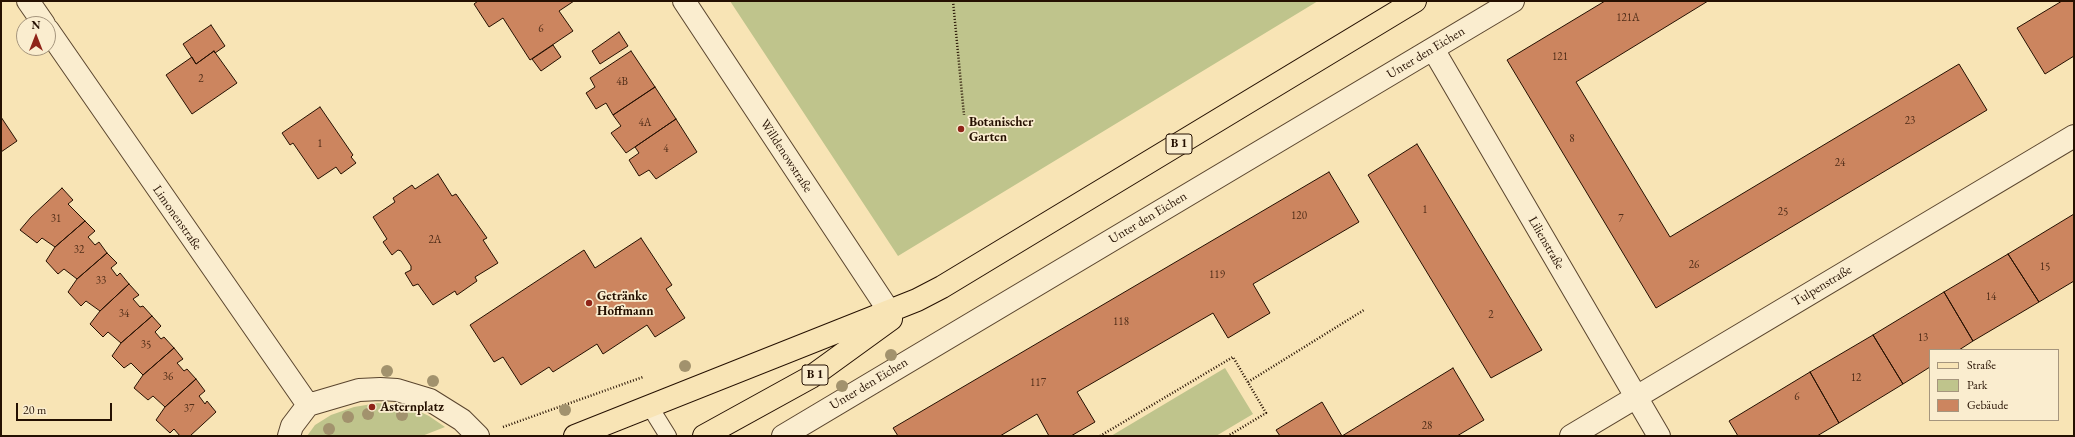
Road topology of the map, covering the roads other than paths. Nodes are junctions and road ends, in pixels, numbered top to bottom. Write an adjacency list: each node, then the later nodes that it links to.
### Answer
1 (28, 1): 5 (street)
2 (684, 1): 10 (street, Willdenowstraße)
3 (1415, 1): 9 (main road, B 1)
4 (1513, 1): 7 (street, Unter den Eichen)
5 (38, 16)
6 (56, 42): 12 (street, Limonenstraße)
7 (1433, 49): 11 (street, Lilienstraße); 19 (street, Unter den Eichen)
8 (2074, 136): 11 (street, Tulpenstraße)
9 (917, 300): 10 (main road, B 1); 18 (main road, B 1)
10 (889, 311): 13 (main road, B 1)
11 (1636, 397): 20 (street, Tulpenstraße); 21 (street, Lilienstraße)
12 (308, 405): 14 (street); 15 (street)
13 (650, 407): 16 (main road, B 1); 17 (lane)
14 (289, 436)
15 (478, 436)
16 (575, 436)
17 (668, 436)
18 (704, 436)
19 (783, 436)
20 (1571, 436)
21 (1659, 436)

